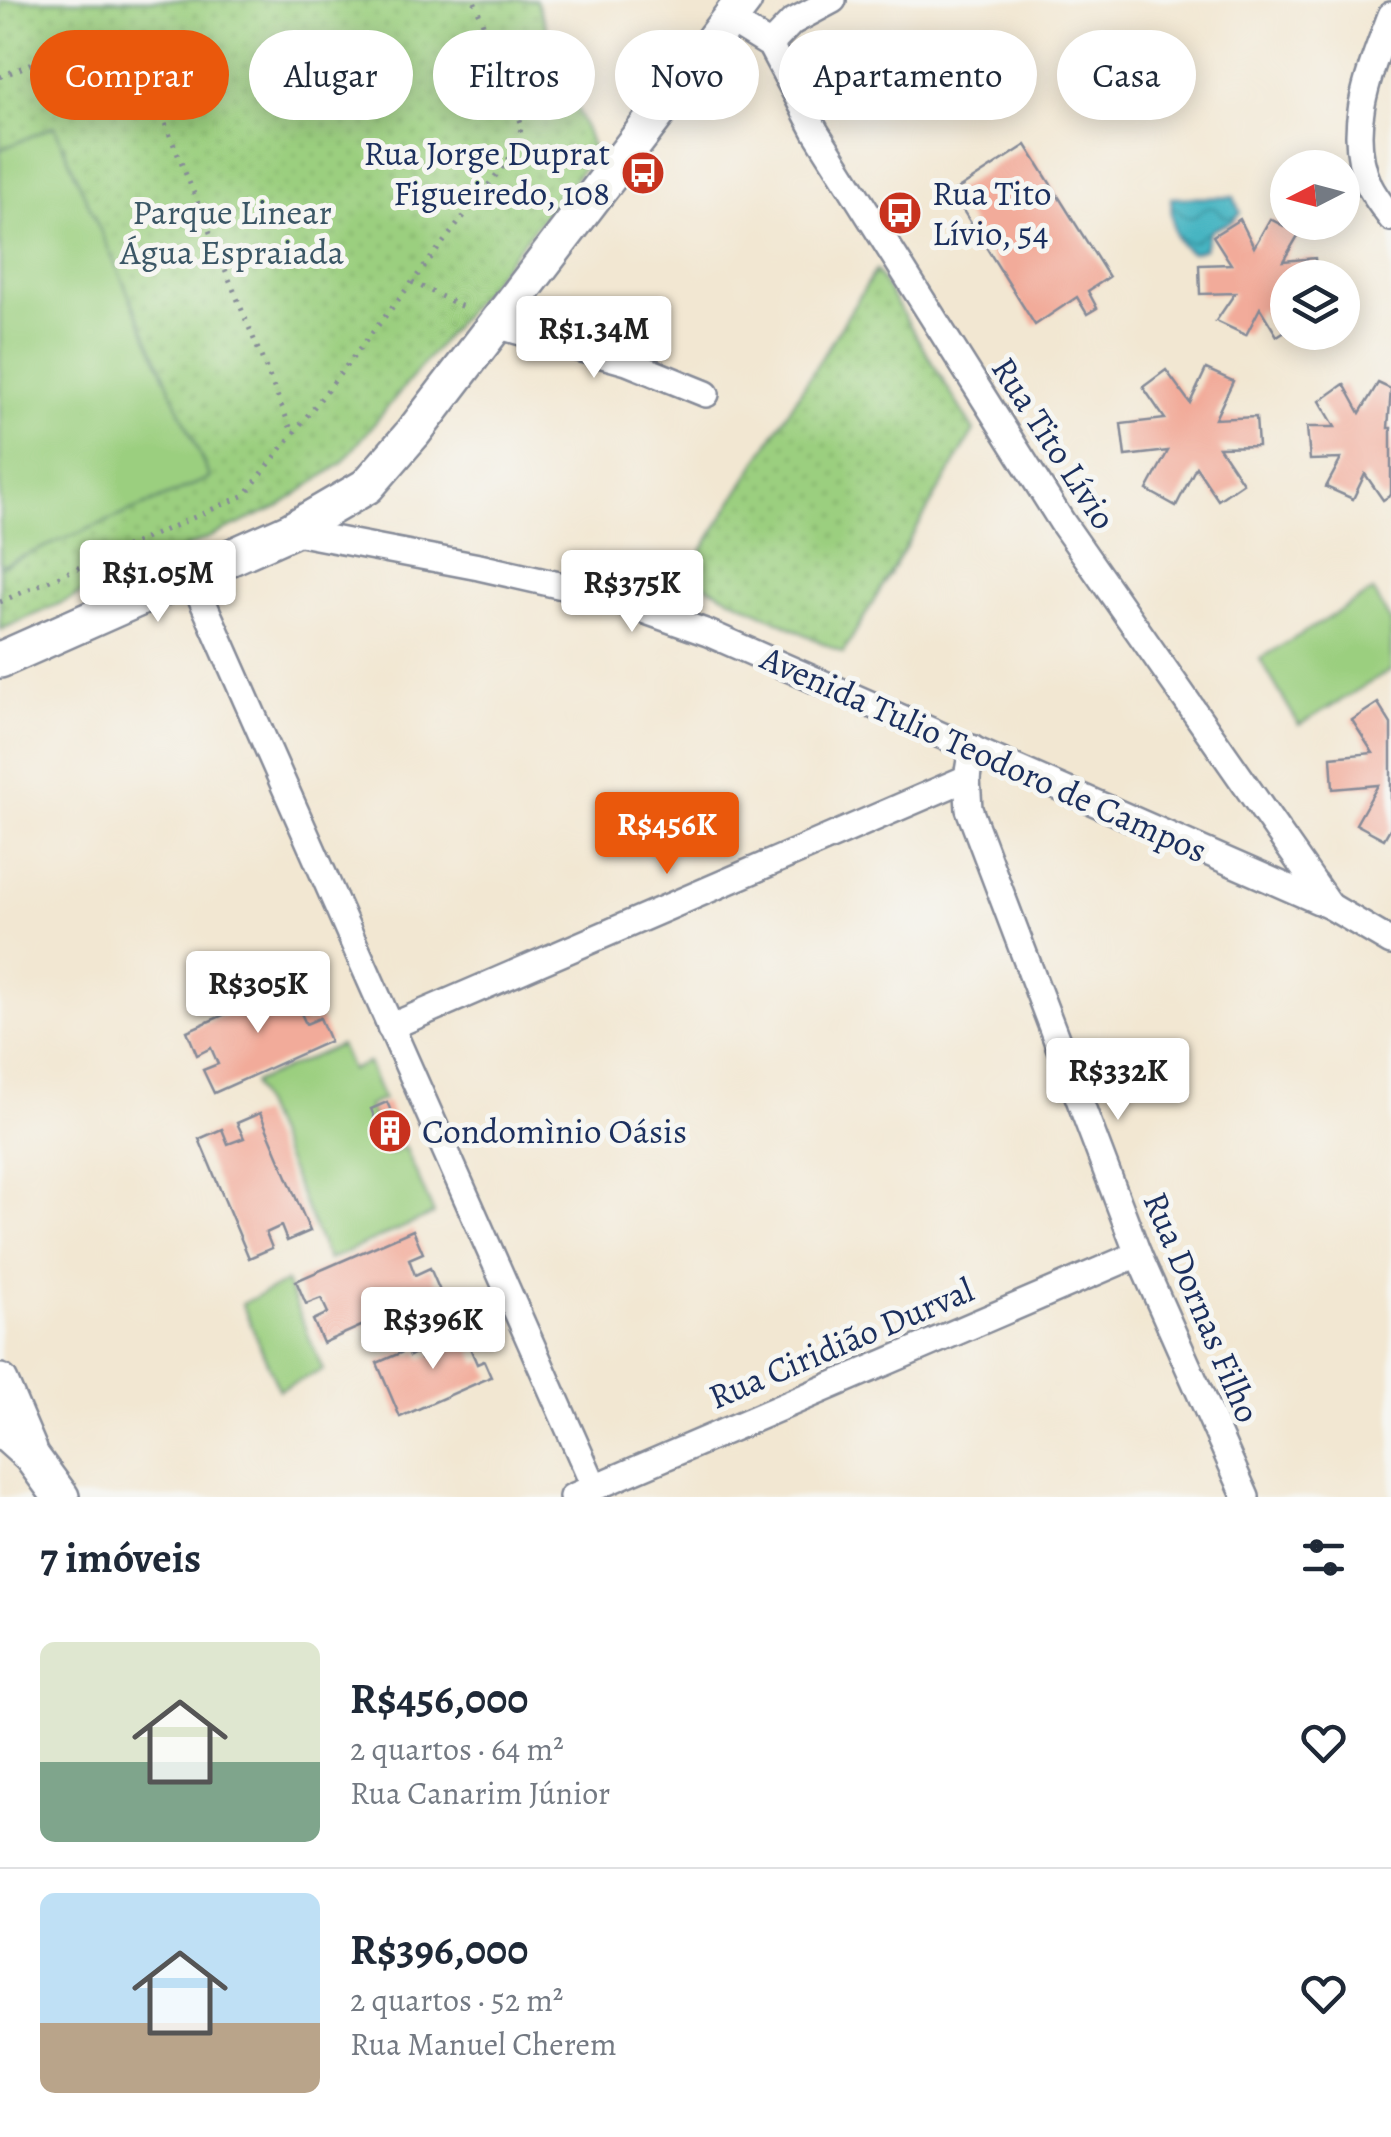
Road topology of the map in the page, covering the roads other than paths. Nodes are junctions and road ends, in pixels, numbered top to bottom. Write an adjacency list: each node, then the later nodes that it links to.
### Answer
1 (834, 0): 4 (street)
2 (736, 10): 4 (street); 6 (street)
3 (1391, 15): 5 (street)
4 (770, 45): 13 (street, Rua Tito Lívio)
5 (1391, 218)
6 (496, 325): 7 (street); 8 (street)
7 (706, 394)
8 (290, 531): 9 (street); 11 (street, Avenida Tulio Teodoro de Campos)
9 (191, 575): 10 (street); 15 (street)
10 (0, 660)
11 (972, 748): 12 (street, Rua Dornas Filho); 13 (street, Avenida Tulio Teodoro de Campos)
12 (967, 778): 15 (street); 16 (street, Rua Dornas Filho)
13 (1330, 906): 14 (street, Avenida Tulio Teodoro de Campos)
14 (1391, 942)
15 (390, 1027): 20 (street)
16 (1138, 1254): 20 (street, Rua Ciridião Durval); 22 (street, Rua Dornas Filho)
17 (0, 1382): 19 (street)
18 (0, 1428): 19 (street)
19 (16, 1459): 21 (street)
20 (583, 1492)
21 (60, 1497)
22 (1246, 1497)

